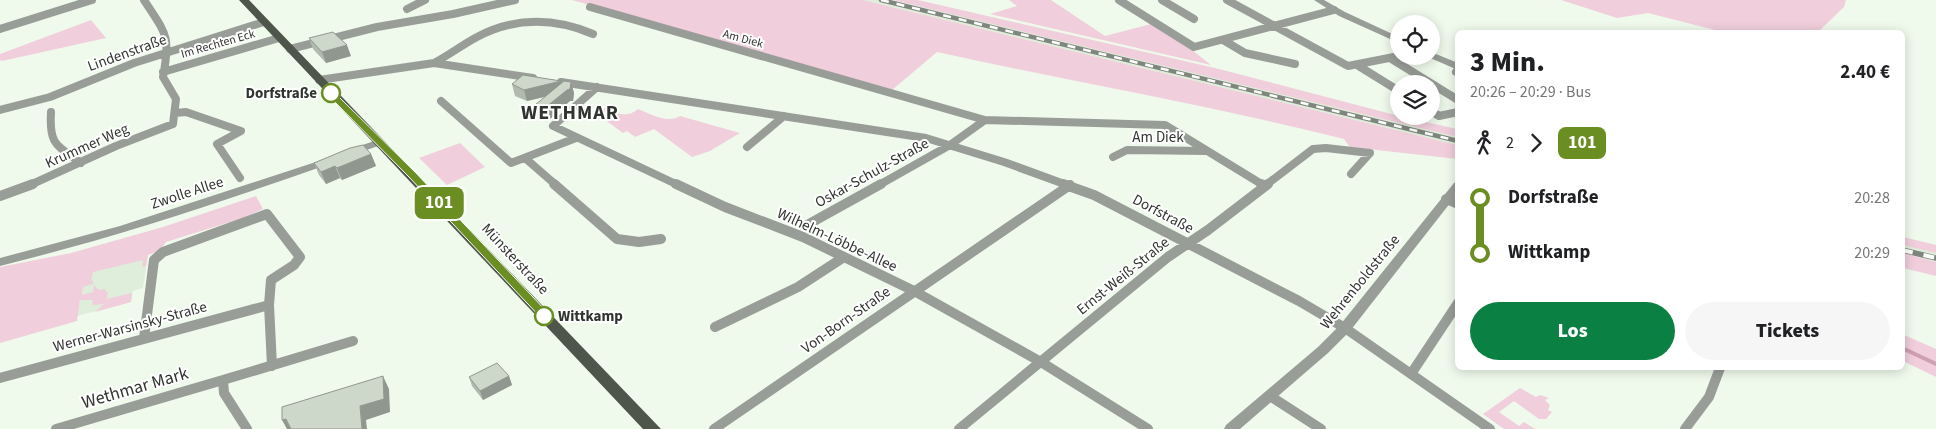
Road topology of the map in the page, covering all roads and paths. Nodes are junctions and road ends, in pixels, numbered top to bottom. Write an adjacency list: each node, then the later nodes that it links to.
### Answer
1 (92, 0): 16 (street)
2 (144, 0): 24 (street)
3 (244, 0): 15 (main road, Münsterstraße)
4 (425, 0): 11 (street)
5 (515, 0): 23 (street)
6 (1119, 0): 22 (street)
7 (1162, 0): 13 (street)
8 (1227, 0): 17 (street)
9 (1318, 0): 12 (street)
10 (590, 7): 46 (street, Am Diek)
11 (407, 9)
12 (1334, 10): 17 (street); 20 (street)
13 (1194, 19)
14 (0, 21): 16 (street)
15 (264, 22): 21 (main road, Münsterstraße); 24 (street, Lindenstraße)
16 (9, 26): 18 (street)
17 (1274, 26): 22 (street); 29 (street)
18 (0, 29)
19 (593, 34): 27 (street)
20 (1390, 36)
21 (279, 38): 23 (main road, Münsterstraße); 32 (street, Im Rechten Eck)
22 (1223, 40): 28 (street)
23 (290, 50): 34 (main road, Münsterstraße)
24 (168, 52): 32 (street); 38 (street, Lindenstraße)
25 (1390, 58): 29 (street)
26 (1440, 61): 31 (street)
27 (434, 63): 33 (street); 34 (street)
28 (1295, 64)
29 (1357, 65): 36 (street)
30 (1401, 65): 39 (street)
31 (1455, 70)
32 (163, 72): 42 (street)
33 (543, 79)
34 (319, 80): 48 (main road, Münsterstraße)
35 (552, 80): 37 (street, Dorfstraße)
36 (1390, 85)
37 (597, 87): 44 (street, Dorfstraße); 47 (street, Wilhelm-Löbbe-Allee)
38 (50, 97): 41 (street, Lindenstraße); 54 (street)
39 (1455, 98)
40 (441, 101): 53 (street)
41 (0, 110)
42 (175, 113): 54 (street, Krummer Weg); 56 (street)
43 (1455, 113): 45 (street)
44 (784, 116): 49 (street, Dorfstraße); 50 (street)
45 (1440, 116)
46 (985, 120): 49 (street, Oskar-Schulz-Straße); 51 (street, Am Diek)
47 (576, 138): 53 (street); 64 (street, Wilhelm-Löbbe-Allee)
48 (380, 142): 65 (street, Zwolle Allee); 82 (main road, Münsterstraße)
49 (950, 145): 57 (street, Dorfstraße); 61 (street, Oskar-Schulz-Straße)
50 (746, 147)
51 (1206, 151): 52 (street, Am Diek); 58 (street, Am Diek)
52 (1113, 157)
53 (525, 158): 62 (street)
54 (82, 162): 59 (street, Krummer Weg)
55 (1351, 174): 58 (street, Ernst-Weiß-Straße)
56 (240, 178)
57 (1070, 185): 63 (street, Dorfstraße); 66 (street, Von-Born-Straße)
58 (1265, 186): 63 (street, Ernst-Weiß-Straße)
59 (0, 196)
60 (1452, 202): 70 (street, Wehrenboldstraße)
61 (807, 225)
62 (661, 239)
63 (1187, 244): 70 (street, Dorfstraße); 73 (street, Ernst-Weiß-Straße)
64 (844, 257): 66 (street, Wilhelm-Löbbe-Allee); 69 (street)
65 (0, 262)
66 (914, 291): 73 (street, Wilhelm-Löbbe-Allee); 83 (street, Von-Born-Straße)
67 (269, 305): 71 (street, Werner-Warsinsky-Straße); 71 (street); 74 (street)
68 (1455, 308): 76 (street)
69 (715, 327)
70 (1345, 328): 76 (street, Dorfstraße); 79 (street, Wehrenboldstraße)
71 (144, 338): 77 (street, Werner-Warsinsky-Straße)
72 (353, 341): 74 (street, Wethmar Mark)
73 (1041, 362): 84 (street, Ernst-Weiß-Straße); 85 (street, Wilhelm-Löbbe-Allee)
74 (272, 366): 78 (street, Wethmar Mark)
75 (1719, 370): 89 (street)
76 (1411, 374): 88 (street, Dorfstraße)
77 (0, 378)
78 (223, 380): 80 (street, Wethmar Mark); 81 (street)
79 (1270, 396): 86 (street, Wehrenboldstraße); 87 (street)
80 (60, 429)
81 (247, 429)
82 (653, 429)
83 (714, 429)
84 (959, 429)
85 (1148, 429)
86 (1232, 429)
87 (1320, 429)
88 (1490, 429)
89 (1685, 429)

